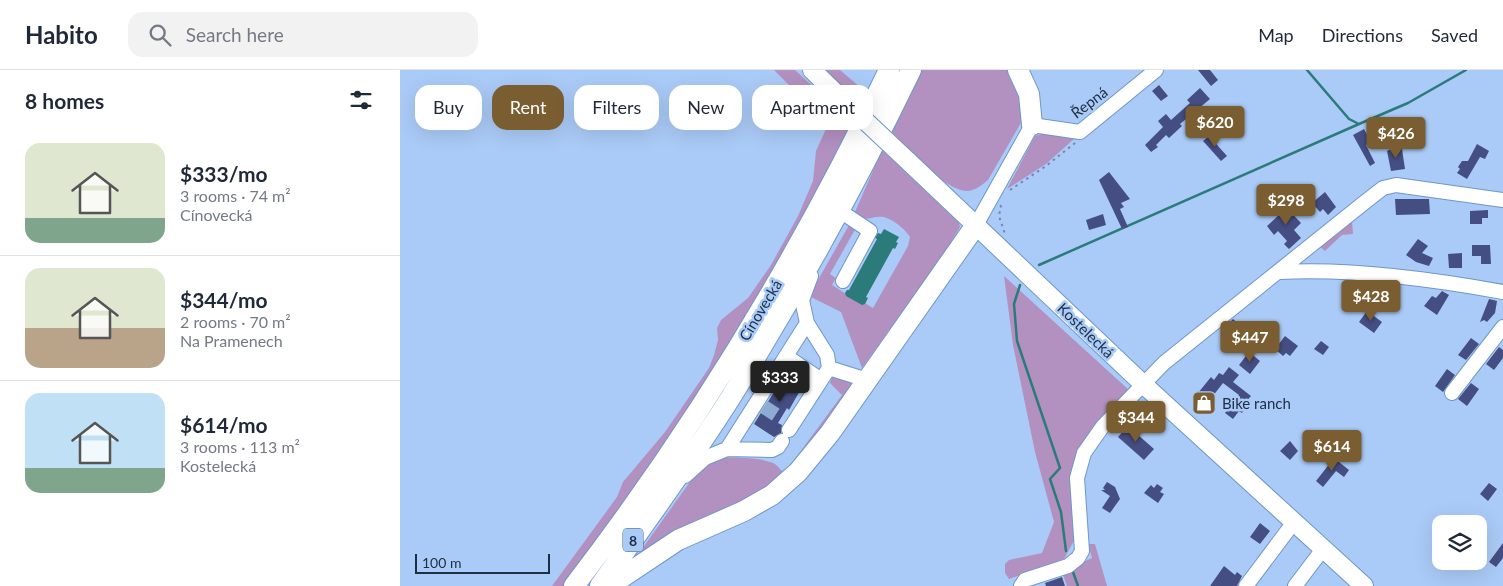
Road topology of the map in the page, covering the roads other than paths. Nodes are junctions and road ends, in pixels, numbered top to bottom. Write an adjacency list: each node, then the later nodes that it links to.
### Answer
1 (812, 70): 9 (main road, Kostelecká, bridge)
2 (889, 70): 26 (highway, Cínovecká / 8)
3 (911, 70): 8 (highway, Cínovecká / 8)
4 (1018, 70): 6 (highway)
5 (1156, 70): 6 (street, Řepná)
6 (1032, 125): 9 (street)
7 (1503, 200): 11 (street)
8 (840, 211): 10 (highway, Cínovecká / 8); 12 (street)
9 (976, 225): 18 (main road, Kostelecká); 19 (highway)
10 (828, 233): 14 (street); 23 (highway, Cínovecká / 8)
11 (1280, 272): 13 (street); 18 (street)
12 (843, 281)
13 (1503, 292)
14 (806, 323): 16 (street); 17 (street)
15 (1503, 327): 20 (street)
16 (786, 356): 21 (street); 22 (street)
17 (829, 368): 19 (street); 21 (street)
18 (1153, 377): 24 (main road, Kostelecká); 29 (street)
19 (867, 380): 28 (highway)
20 (1452, 393)
21 (789, 426): 22 (street)
22 (727, 450): 23 (street)
23 (666, 494): 27 (highway, Cínovecká / 8)
24 (1294, 522): 25 (main road, Kostelecká); 30 (street)
25 (1323, 549): 31 (street); 32 (main road, Kostelecká)
26 (574, 586)
27 (600, 586)
28 (609, 586)
29 (1021, 586)
30 (1246, 586)
31 (1295, 586)
32 (1364, 586)

